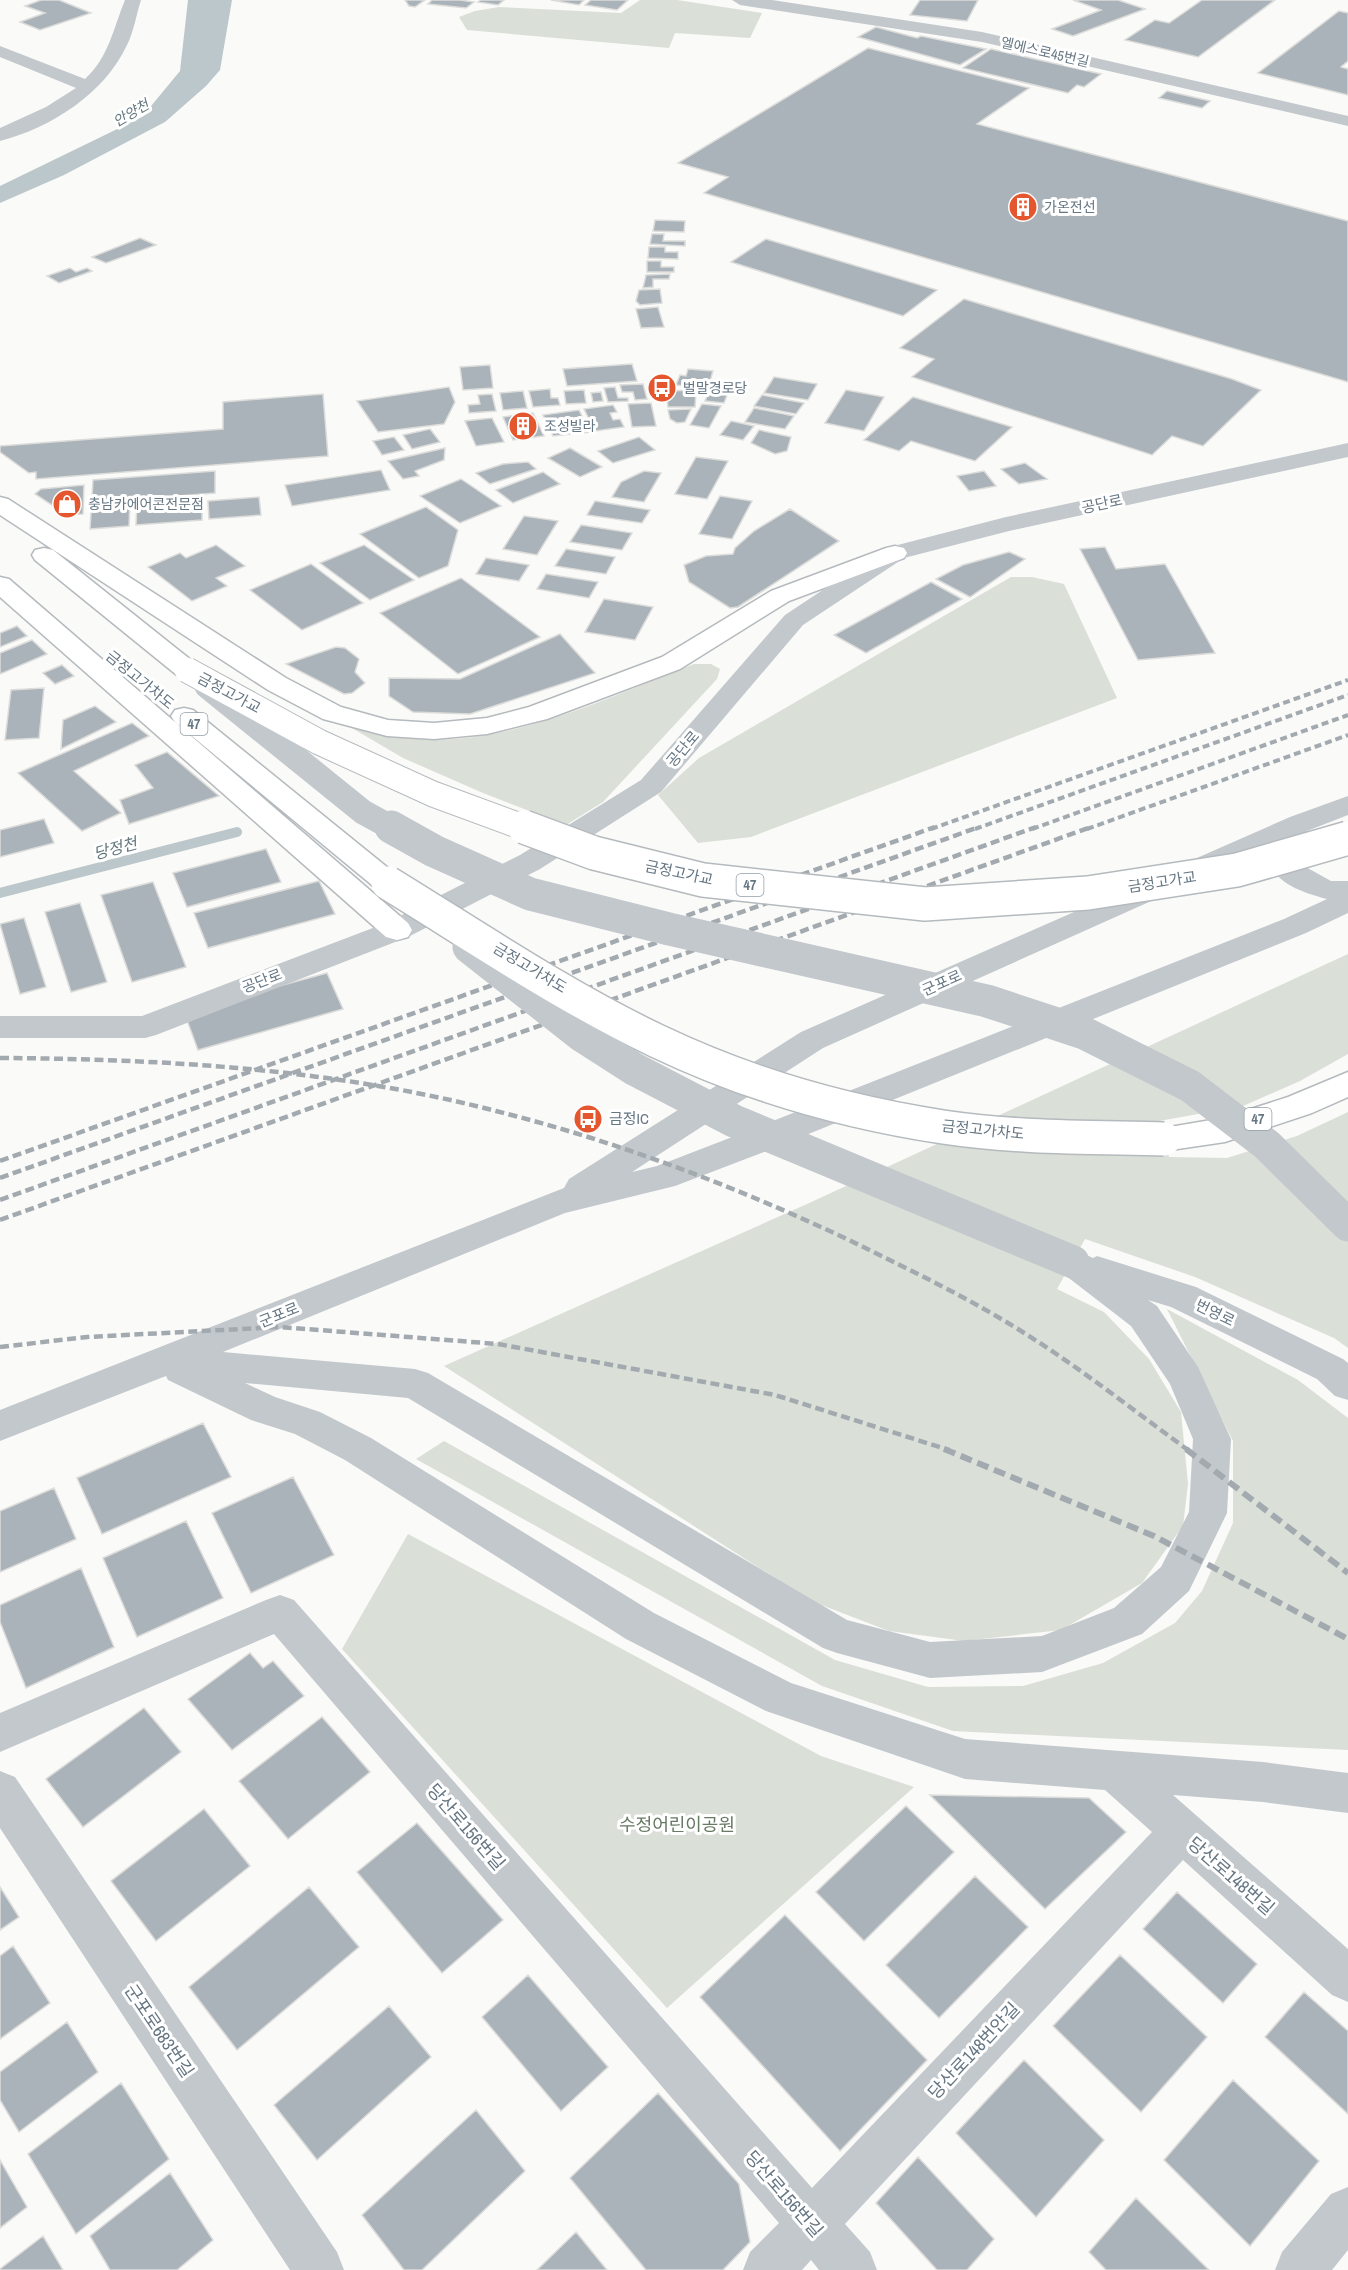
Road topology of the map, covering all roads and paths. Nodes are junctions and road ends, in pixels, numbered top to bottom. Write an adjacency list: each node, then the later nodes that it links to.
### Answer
1 (133, 0): 4 (street)
2 (740, 0): 5 (street, 엘에스로45번길)
3 (0, 51): 4 (street)
4 (88, 85): 6 (street)
5 (1348, 122)
6 (0, 135)
7 (1348, 450): 10 (street, 공단로)
8 (0, 504): 10 (main road)
9 (0, 520): 13 (main road, 47)
10 (895, 553): 20 (street, 공단로)
11 (0, 564): 17 (main road, 금정고가차도 / 47)
12 (0, 584): 20 (main road)
13 (187, 670): 16 (main road, 금정고가교 / 47, bridge); 24 (street, bridge)
14 (1348, 805): 15 (street, 군포로)
15 (1300, 823): 18 (street); 23 (street, 군포로)
16 (1348, 838)
17 (388, 883): 22 (main road, 금정고가차도 / 47, bridge); 25 (street, bridge)
18 (1348, 891)
19 (1348, 901): 23 (street, 군포로)
20 (397, 930): 21 (street, 공단로)
21 (0, 1027)
22 (1348, 1084)
23 (558, 1202): 26 (street, 군포로)
24 (1348, 1225)
25 (1073, 1262): 26 (street); 27 (street, 번영로)
26 (163, 1361): 28 (street, 군포로); 30 (street)
27 (1348, 1385)
28 (0, 1426)
29 (0, 1733): 36 (street, 당산로156번길)
30 (1115, 1771): 32 (street); 33 (street, 당산로148번길)
31 (0, 1791): 37 (street, 군포로683번길)
32 (1348, 1792)
33 (1181, 1832): 34 (street, 당산로148번길); 36 (street, 당산로148번안길)
34 (1348, 1979)
35 (1348, 2211): 40 (street)
36 (810, 2224): 38 (street, 당산로148번안길); 39 (street, 당산로156번길)
37 (319, 2270)
38 (768, 2270)
39 (852, 2270)
40 (1300, 2270)

